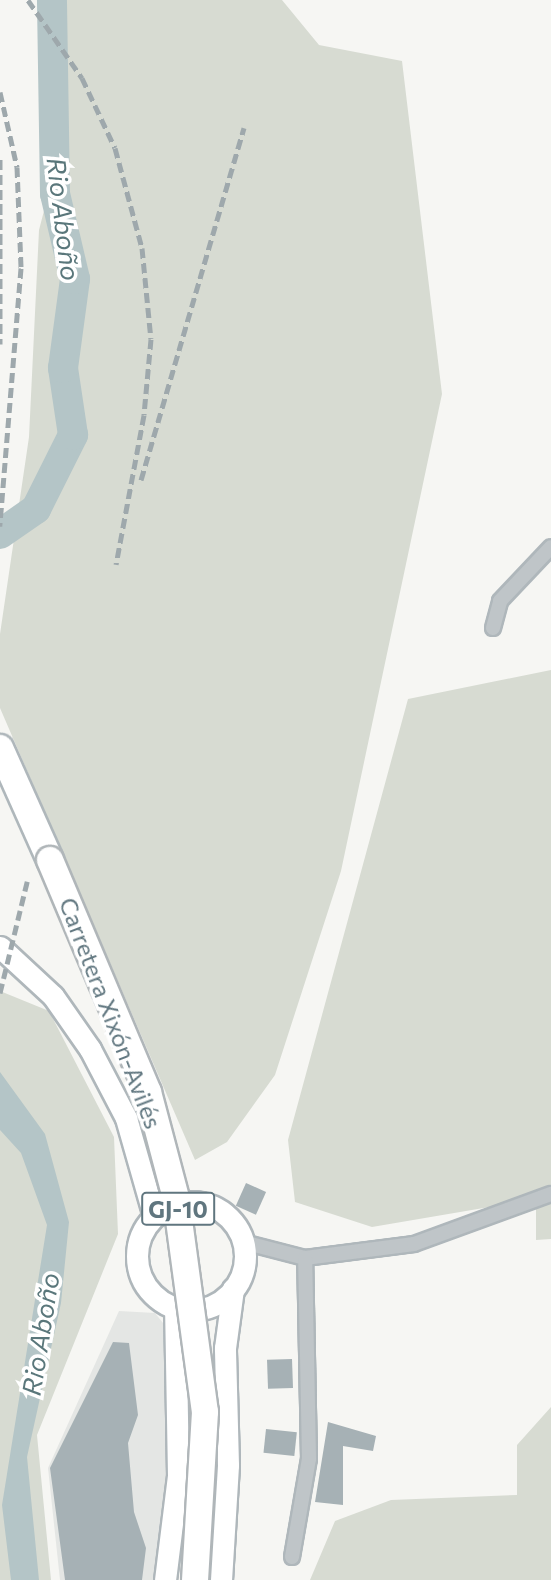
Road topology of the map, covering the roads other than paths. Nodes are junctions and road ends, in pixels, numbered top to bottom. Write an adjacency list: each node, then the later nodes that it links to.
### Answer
1 (551, 547): 2 (street)
2 (494, 628)
3 (0, 748): 13 (highway, Carretera Xixón-Avilés / GJ-10, bridge)
4 (0, 947): 6 (street)
5 (551, 1194): 8 (street)
6 (154, 1216): 7 (street); 10 (street)
7 (243, 1242): 8 (street); 9 (street)
8 (305, 1258): 11 (street)
9 (233, 1289): 10 (street); 14 (street)
10 (175, 1308): 12 (street)
11 (292, 1556)
12 (165, 1580)
13 (195, 1580)
14 (221, 1580)

